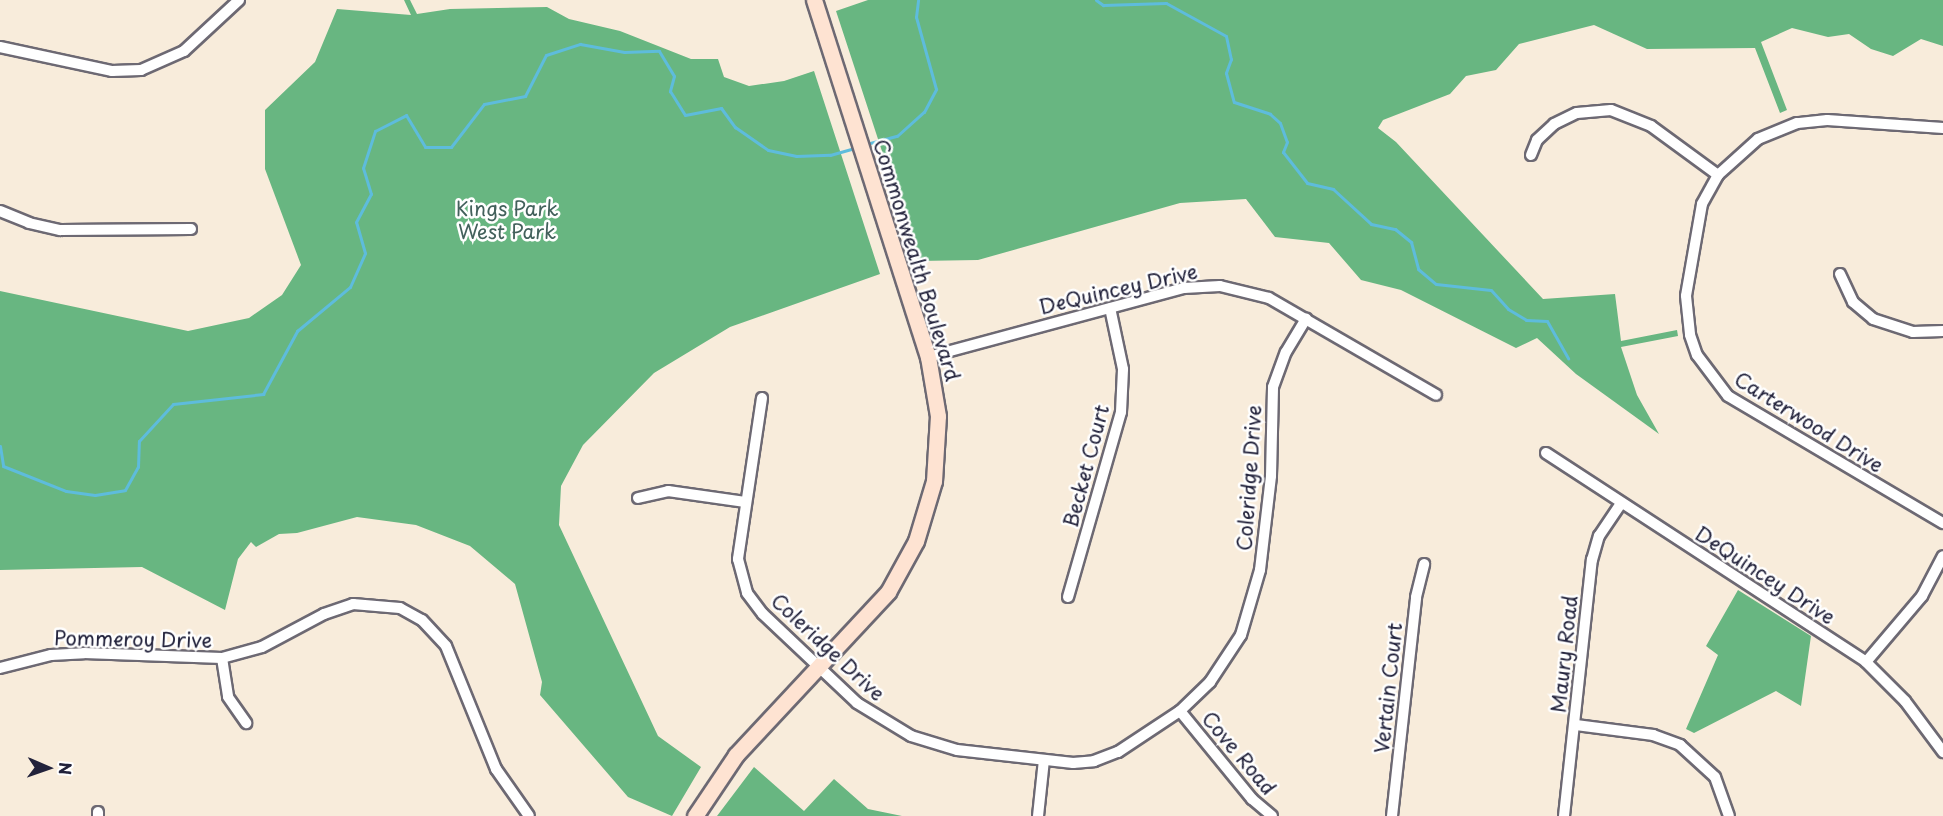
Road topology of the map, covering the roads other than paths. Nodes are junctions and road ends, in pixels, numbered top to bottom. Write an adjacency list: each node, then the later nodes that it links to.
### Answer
1 (239, 0): 3 (street)
2 (814, 0): 13 (street, Commonwealth Boulevard)
3 (0, 47)
4 (1943, 128): 6 (street, Carterwood Drive)
5 (1531, 155): 6 (street)
6 (1718, 175): 20 (street, Carterwood Drive)
7 (0, 211): 8 (street)
8 (191, 229)
9 (1840, 274): 12 (street)
10 (1110, 308): 11 (street, DeQuincey Drive); 13 (street, DeQuincey Drive); 23 (street, Becket Court)
11 (1306, 319): 14 (street, DeQuincey Drive); 28 (street, Coleridge Drive)
12 (1943, 331)
13 (928, 357): 27 (street, Commonwealth Boulevard)
14 (1436, 395)
15 (762, 398): 18 (street, Coleridge Drive)
16 (1546, 453): 19 (street, DeQuincey Drive)
17 (639, 498): 18 (street)
18 (745, 502): 27 (street, Coleridge Drive)
19 (1621, 502): 25 (street, DeQuincey Drive); 30 (street, Maury Road)
20 (1943, 523)
21 (1943, 556): 25 (street)
22 (1425, 564): 37 (street, Vertain Court)
23 (1068, 597)
24 (222, 658): 26 (street, Pommeroy Drive); 29 (street); 33 (street, Pommeroy Drive)
25 (1866, 662): 31 (street, DeQuincey Drive)
26 (0, 668)
27 (819, 668): 32 (street, Coleridge Drive); 34 (street, Commonwealth Boulevard)
28 (1180, 711): 32 (street, Coleridge Drive); 36 (street, Cove Road)
29 (246, 723)
30 (1575, 725): 38 (street, Maury Road); 39 (street)
31 (1943, 752)
32 (1044, 760): 35 (street)
33 (530, 816)
34 (695, 816)
35 (1038, 816)
36 (1272, 816)
37 (1392, 816)
38 (1564, 816)
39 (1729, 816)

